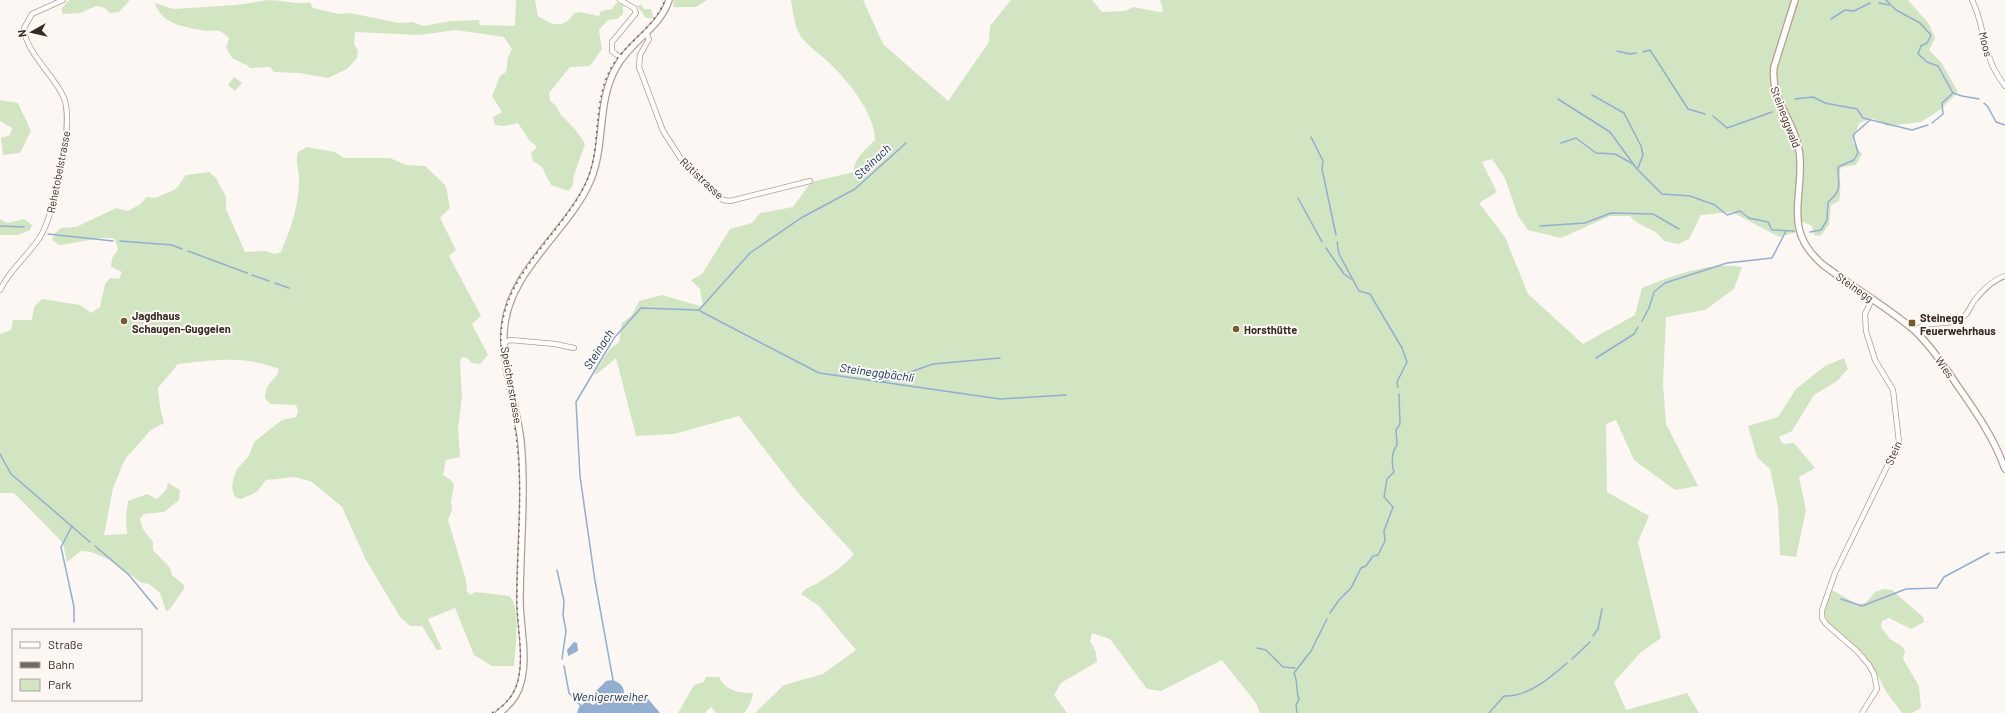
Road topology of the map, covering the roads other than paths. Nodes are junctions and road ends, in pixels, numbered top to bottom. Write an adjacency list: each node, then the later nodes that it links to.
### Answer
1 (63, 0): 12 (street, Rehetobelstrasse)
2 (620, 0): 7 (street)
3 (669, 0): 6 (main road, Speicherstrasse)
4 (1795, 0): 10 (main road, Steineggwald)
5 (1972, 0): 8 (street, Moos)
6 (646, 33): 7 (main road, Speicherstrasse); 9 (street, Rütistrasse)
7 (622, 59): 15 (main road, Speicherstrasse)
8 (2005, 86)
9 (810, 181)
10 (1802, 238): 13 (main road, Steinegg)
11 (2005, 276): 14 (street)
12 (0, 290)
13 (1872, 299): 14 (main road, Steinegg); 19 (street, Stein)
14 (1915, 331): 17 (main road, Wies)
15 (504, 342): 16 (street); 18 (main road, Speicherstrasse)
16 (574, 348)
17 (2005, 470)
18 (499, 713)
19 (1862, 713)

